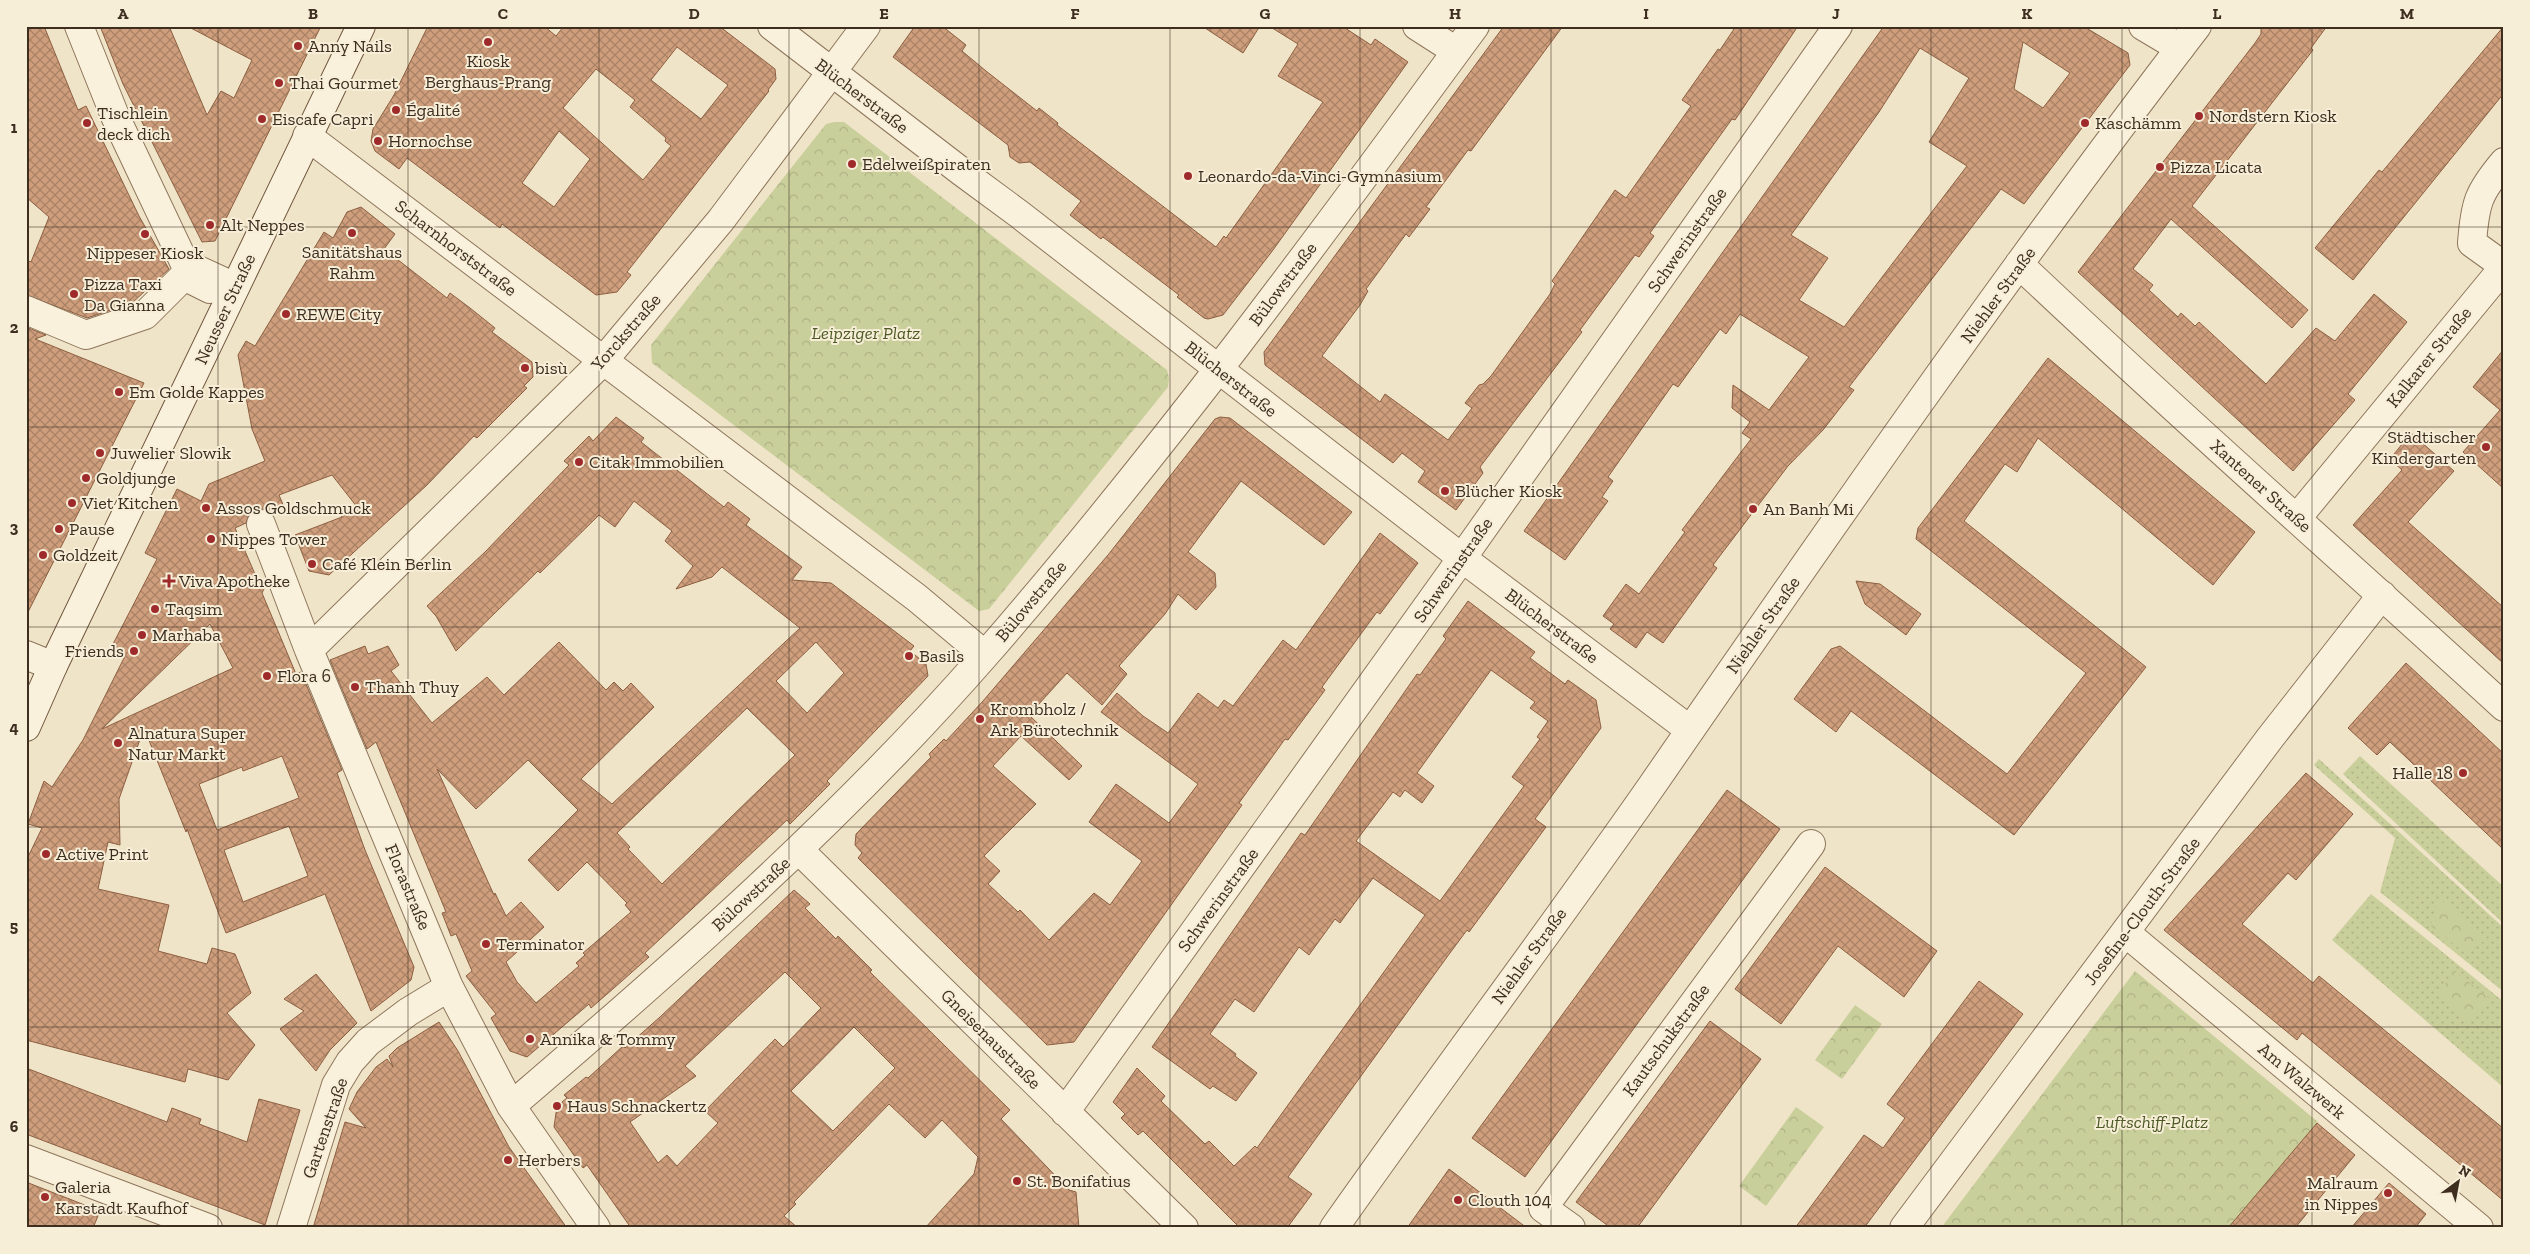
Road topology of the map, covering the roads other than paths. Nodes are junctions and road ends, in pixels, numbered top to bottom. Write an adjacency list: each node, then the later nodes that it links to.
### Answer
1 (79, 26): 17 (street)
2 (361, 26): 13 (street, Neusser Straße)
3 (772, 26): 12 (street, Blücherstraße)
4 (866, 26): 12 (street, Yorckstraße)
5 (1417, 26): 11 (street)
6 (1475, 26): 11 (street, Bülowstraße)
7 (1838, 26): 24 (street, Schwerinstraße)
8 (2143, 26): 10 (street)
9 (2197, 26): 10 (street, Niehler Straße)
10 (2180, 48): 15 (street, Niehler Straße)
11 (1456, 51): 21 (street, Bülowstraße)
12 (832, 74): 20 (street, Yorckstraße); 21 (street, Blücherstraße)
13 (307, 136): 18 (street, Neusser Straße); 20 (street, Scharnhorststraße)
14 (2504, 162): 16 (street)
15 (2019, 264): 22 (street, Xantener Straße); 32 (street, Niehler Straße)
16 (2504, 267): 22 (street, Kalkarer Straße)
17 (185, 270): 18 (street); 19 (street)
18 (232, 293): 29 (street, Neusser Straße)
19 (26, 310)
20 (604, 361): 26 (street, Yorckstraße); 28 (street)
21 (1219, 370): 24 (street, Blücherstraße); 28 (street, Bülowstraße)
22 (2297, 518): 25 (street, Xantener Straße)
23 (261, 524): 26 (street, Florastraße)
24 (1462, 558): 32 (street, Blücherstraße); 38 (street, Schwerinstraße)
25 (2382, 595): 30 (street, Xantener Straße); 35 (street, Josefine-Clouth-Straße)
26 (309, 650): 36 (street, Florastraße)
27 (26, 655): 29 (street)
28 (985, 655): 34 (street, Bülowstraße)
29 (53, 666): 31 (street, Neusser Straße)
30 (2504, 708)
31 (26, 728)
32 (1690, 730): 45 (street, Niehler Straße)
33 (1811, 844): 46 (street, Kautschukstraße)
34 (799, 850): 37 (street, Bülowstraße); 38 (street, Gneisenaustraße)
35 (2126, 933): 40 (street, Am Walzwerk); 47 (street, Josefine-Clouth-Straße)
36 (449, 987): 37 (street, Florastraße); 42 (street, Gartenstraße)
37 (511, 1106): 43 (street, Florastraße)
38 (1065, 1112): 44 (street, Gneisenaustraße)
39 (26, 1160): 41 (street)
40 (2465, 1224)
41 (208, 1228)
42 (291, 1228)
43 (596, 1228)
44 (1184, 1228)
45 (1334, 1228)
46 (1571, 1228)
47 (1904, 1228)

